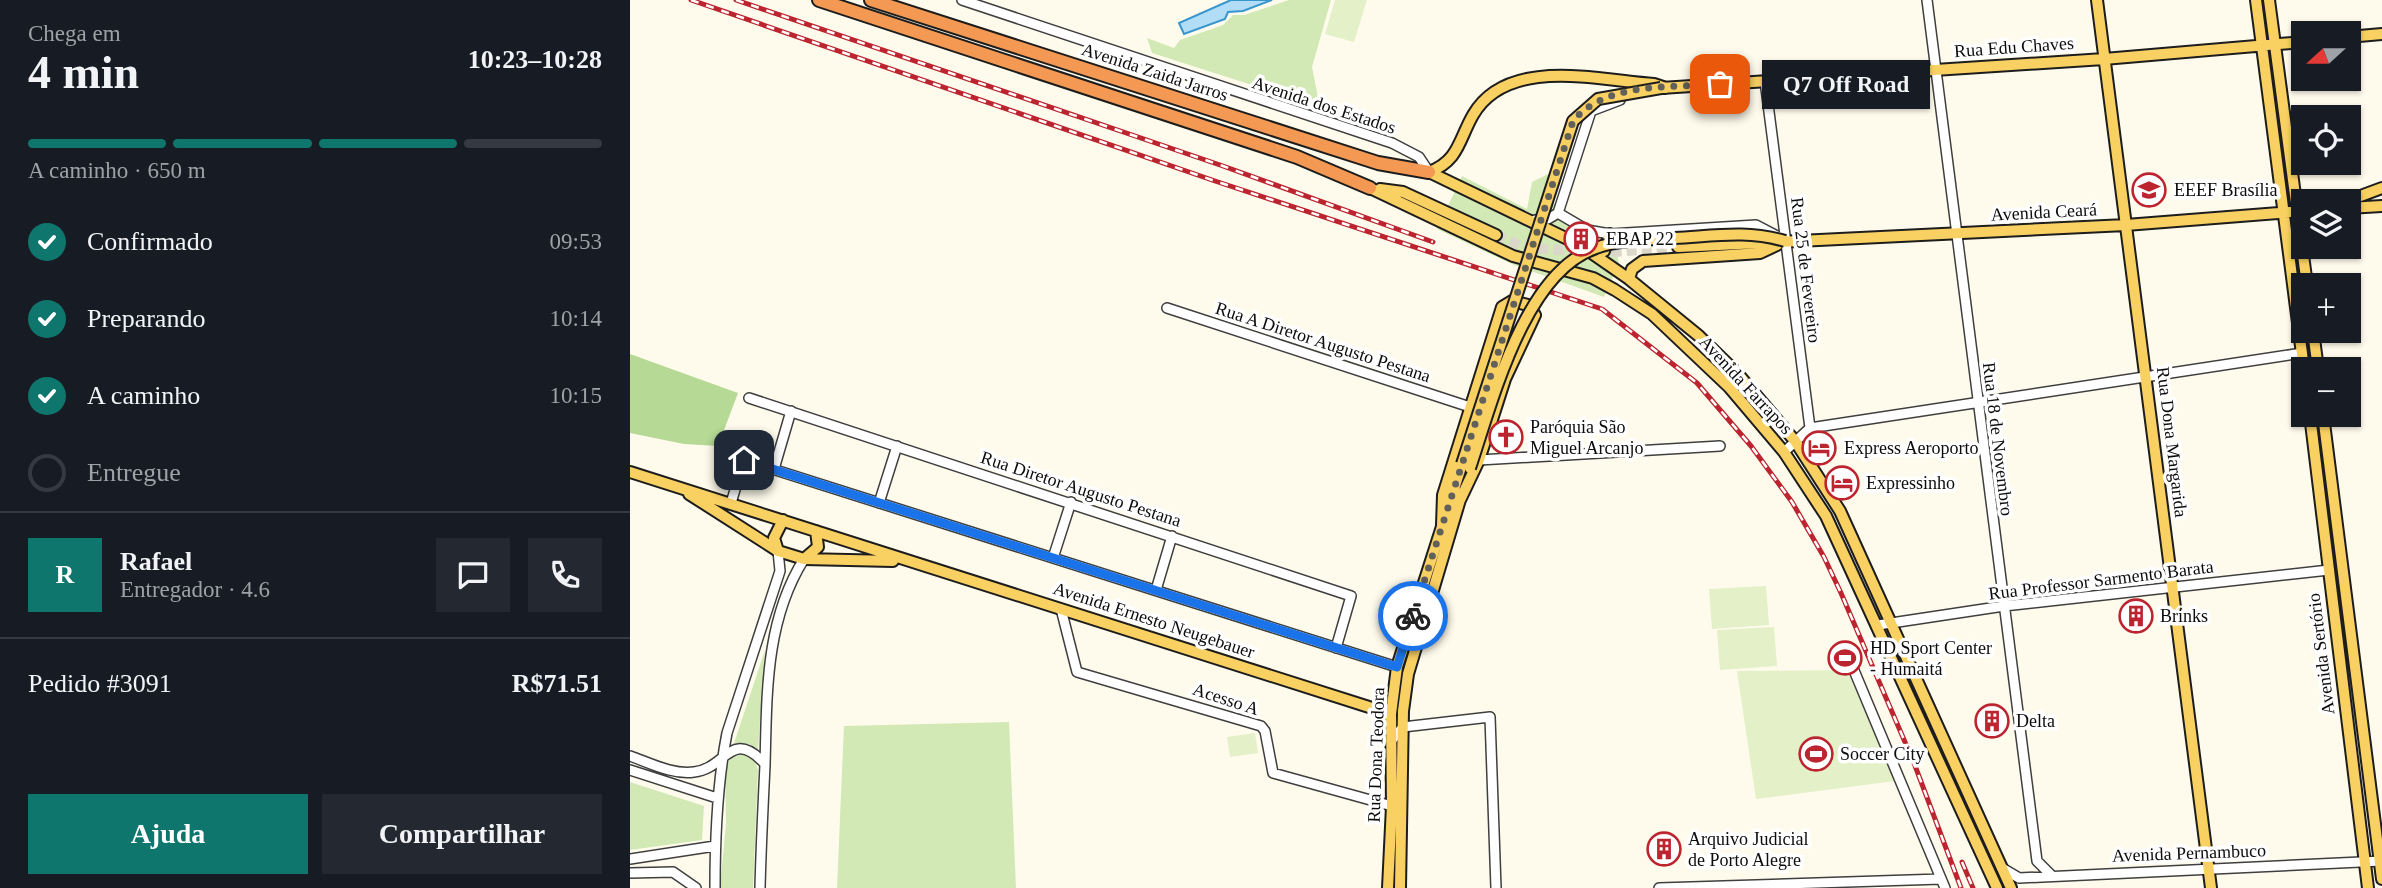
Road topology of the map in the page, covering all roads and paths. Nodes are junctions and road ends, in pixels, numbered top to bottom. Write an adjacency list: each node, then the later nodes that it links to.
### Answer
1 (819, 0): 18 (highway, Avenida Zaida Jarros)
2 (871, 0): 17 (highway, Avenida Zaida Jarros)
3 (962, 0): 17 (street, Avenida dos Estados)
4 (1927, 0): 14 (street, Rua 18 de Novembro)
5 (2097, 0): 13 (main road, Rua Dona Margarida)
6 (2256, 0): 12 (main road)
7 (2269, 0): 11 (main road)
8 (2382, 34): 9 (main road)
9 (2361, 36)
10 (2291, 43): 11 (main road, Rua Edu Chaves)
11 (2275, 45): 12 (main road, Rua Edu Chaves); 20 (main road)
12 (2263, 46): 13 (main road, Rua Edu Chaves); 25 (main road)
13 (2104, 59): 14 (main road, Rua Edu Chaves); 28 (main road, Rua Dona Margarida)
14 (1935, 70): 15 (main road, Rua Edu Chaves); 31 (street, Rua 18 de Novembro)
15 (1765, 81): 16 (main road, Rua Edu Chaves); 32 (street, Rua 25 de Fevereiro)
16 (1664, 88): 17 (main road); 24 (street, Rua Edu Chaves); 51 (main road, bridge)
17 (1429, 172): 27 (main road, Avenida Farrapos)
18 (1370, 188): 29 (main road); 50 (main road, Avenida Farrapos)
19 (2382, 188): 21 (main road)
20 (2297, 189)
21 (2361, 196)
22 (2382, 206): 23 (main road)
23 (2361, 207)
24 (1558, 213): 27 (street); 30 (street)
25 (2285, 213): 26 (main road, Avenida Ceará); 28 (main road, Avenida Ceará); 37 (main road)
26 (2291, 213)
27 (1525, 220): 34 (main road, Avenida Farrapos)
28 (2126, 225): 31 (main road, Avenida Ceará); 39 (main road, Rua Dona Margarida)
29 (1496, 234)
30 (1610, 234): 32 (street); 34 (main road)
31 (1955, 235): 32 (main road, Avenida Ceará); 41 (street, Rua 18 de Novembro)
32 (1786, 241): 33 (main road, Avenida Ceará); 35 (main road, Avenida Ceará); 46 (street, Rua 25 de Fevereiro); 51 (main road, bridge)
33 (1678, 247)
34 (1604, 261): 35 (main road, Avenida Farrapos)
35 (1629, 279): 47 (main road, Avenida Farrapos)
36 (1167, 308): 42 (street, Rua A Diretor Augusto Pestana)
37 (2302, 353): 38 (main road); 39 (street)
38 (2302, 357)
39 (2146, 379): 41 (street); 67 (main road, Rua Dona Margarida)
40 (749, 398): 43 (street, Rua Diretor Augusto Pestana)
41 (1978, 404): 46 (street); 69 (street, Rua 18 de Novembro)
42 (1470, 407): 51 (main road); 59 (main road)
43 (791, 411): 48 (street, Rua Diretor Augusto Pestana); 52 (street)
44 (2311, 427): 66 (main road, Avenida Sertório)
45 (2325, 427): 87 (main road, Avenida Sertório)
46 (1810, 428): 47 (street)
47 (1795, 442): 50 (street); 71 (main road, Avenida Farrapos)
48 (897, 446): 55 (street, Rua Diretor Augusto Pestana); 57 (street)
49 (1720, 446): 51 (street)
50 (1784, 452): 72 (main road, Avenida Farrapos)
51 (1470, 464): 59 (main road, Rua Dona Teodora); 76 (main road, Rua Dona Teodora)
52 (774, 469): 56 (street); 57 (street)
53 (630, 471): 54 (main road, Avenida Ernesto Neugebauer)
54 (675, 486): 56 (main road, Avenida Ernesto Neugebauer); 62 (main road, Avenida Ernesto Neugebauer)
55 (1071, 502): 61 (street, Rua Diretor Augusto Pestana); 63 (street)
56 (731, 503): 58 (main road, Avenida Ernesto Neugebauer)
57 (879, 503): 63 (street)
58 (783, 520): 60 (main road, Avenida Ernesto Neugebauer); 62 (main road)
59 (1442, 525): 74 (main road, Rua Dona Teodora)
60 (816, 531): 64 (main road); 65 (main road, Avenida Ernesto Neugebauer)
61 (1172, 536): 68 (street); 73 (street, Rua Diretor Augusto Pestana)
62 (778, 551): 64 (main road, Avenida Ernesto Neugebauer); 79 (street)
63 (1053, 558): 68 (street)
64 (804, 559): 65 (main road, Avenida Ernesto Neugebauer); 81 (street)
65 (907, 561): 70 (main road, Avenida Ernesto Neugebauer)
66 (2329, 570): 67 (street, Rua Professor Sarmento Barata); 88 (main road, Avenida Sertório)
67 (2173, 588): 69 (street, Rua Professor Sarmento Barata); 90 (main road, Rua Dona Margarida)
68 (1156, 590): 73 (street)
69 (2004, 606): 71 (street, Rua Professor Sarmento Barata); 92 (street, Rua 18 de Novembro)
70 (1062, 609): 76 (main road, Avenida Ernesto Neugebauer); 84 (street, Acesso A)
71 (1893, 623): 72 (street, Rua Professor Sarmento Barata); 89 (main road, Avenida Farrapos)
72 (1878, 625): 102 (main road, Avenida Farrapos)
73 (1336, 648): 74 (street)
74 (1397, 667): 76 (main road, Rua Dona Teodora)
75 (1853, 668): 94 (street)
76 (1397, 713): 77 (main road, Rua Dona Teodora); 78 (main road, Rua Dona Teodora)
77 (1403, 727): 78 (street); 99 (main road, Rua Dona Teodora); 100 (street)
78 (1391, 741): 84 (main road, Rua Dona Teodora)
79 (722, 755): 80 (street); 81 (street); 83 (street)
80 (630, 756)
81 (765, 764): 97 (street)
82 (630, 770): 83 (street)
83 (717, 799): 85 (street)
84 (1392, 806): 98 (main road, Rua Dona Teodora)
85 (715, 846): 86 (street); 96 (street)
86 (630, 859)
87 (2381, 861): 88 (street, Avenida Pernambuco); 93 (main road, Avenida Sertório)
88 (2364, 862): 90 (street, Avenida Pernambuco); 105 (main road, Avenida Sertório)
89 (2001, 867): 92 (street, Avenida Pernambuco); 103 (main road, Avenida Farrapos)
90 (2208, 868): 92 (street, Avenida Pernambuco); 104 (main road, Rua Dona Margarida)
91 (630, 873): 95 (street)
92 (2051, 875)
93 (2382, 879)
94 (1943, 884): 101 (street)
95 (696, 888)
96 (715, 888)
97 (760, 888)
98 (1388, 888)
99 (1400, 888)
100 (1496, 888)
101 (1659, 888)
102 (1997, 888)
103 (2011, 888)
104 (2211, 888)
105 (2368, 888)

